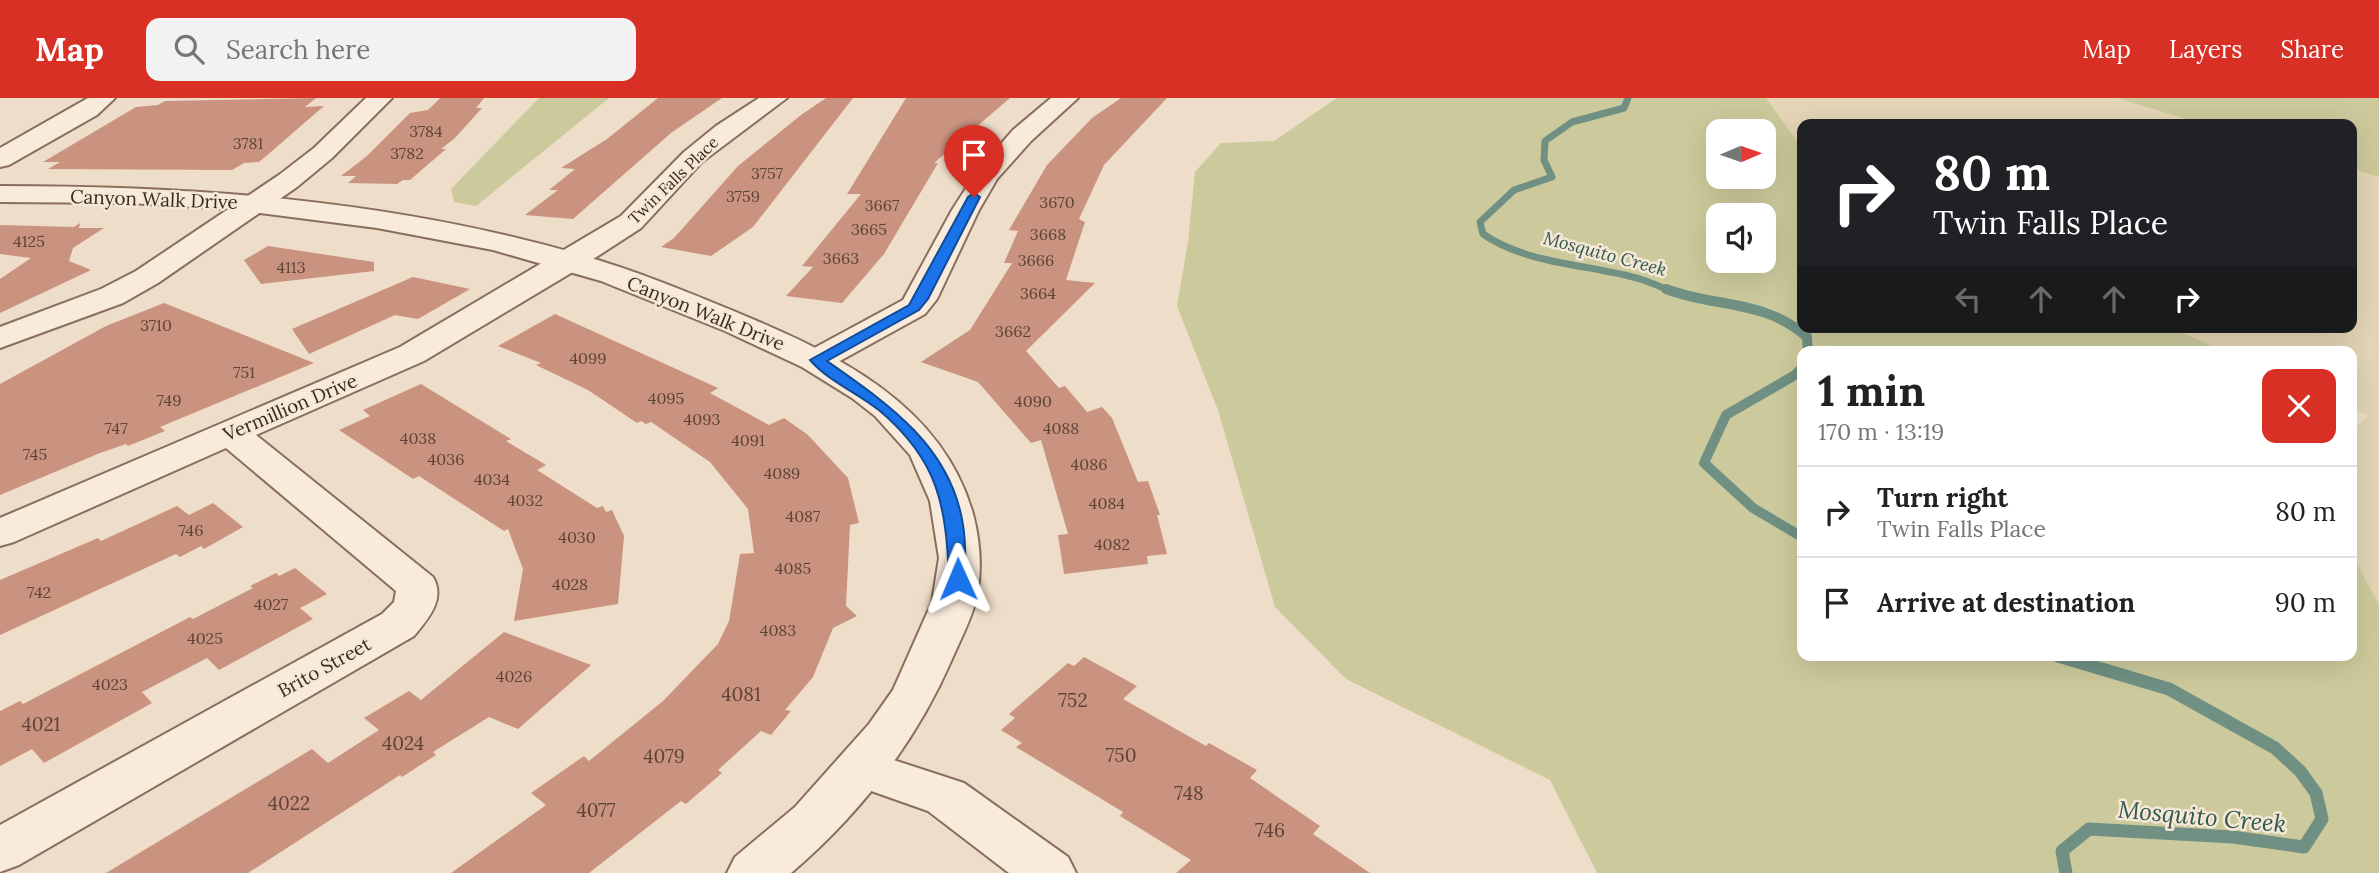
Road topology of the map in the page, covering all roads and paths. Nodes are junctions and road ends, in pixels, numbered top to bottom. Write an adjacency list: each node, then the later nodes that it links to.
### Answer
1 (103, 98): 5 (street)
2 (380, 98): 7 (street)
3 (775, 98): 8 (street, Twin Falls Place)
4 (1066, 98): 10 (street)
5 (0, 159)
6 (0, 194): 7 (street, Canyon Walk Drive)
7 (257, 203): 8 (street, Canyon Walk Drive); 9 (street)
8 (570, 261): 10 (street, Canyon Walk Drive); 11 (street, Vermillion Drive)
9 (0, 338)
10 (817, 360): 13 (street, Canyon Walk Drive)
11 (230, 433): 12 (street, Vermillion Drive); 14 (street, Brito Street)
12 (0, 533)
13 (860, 768): 15 (street, Canyon Walk Drive); 16 (street)
14 (0, 850)
15 (754, 873)
16 (1049, 873)

